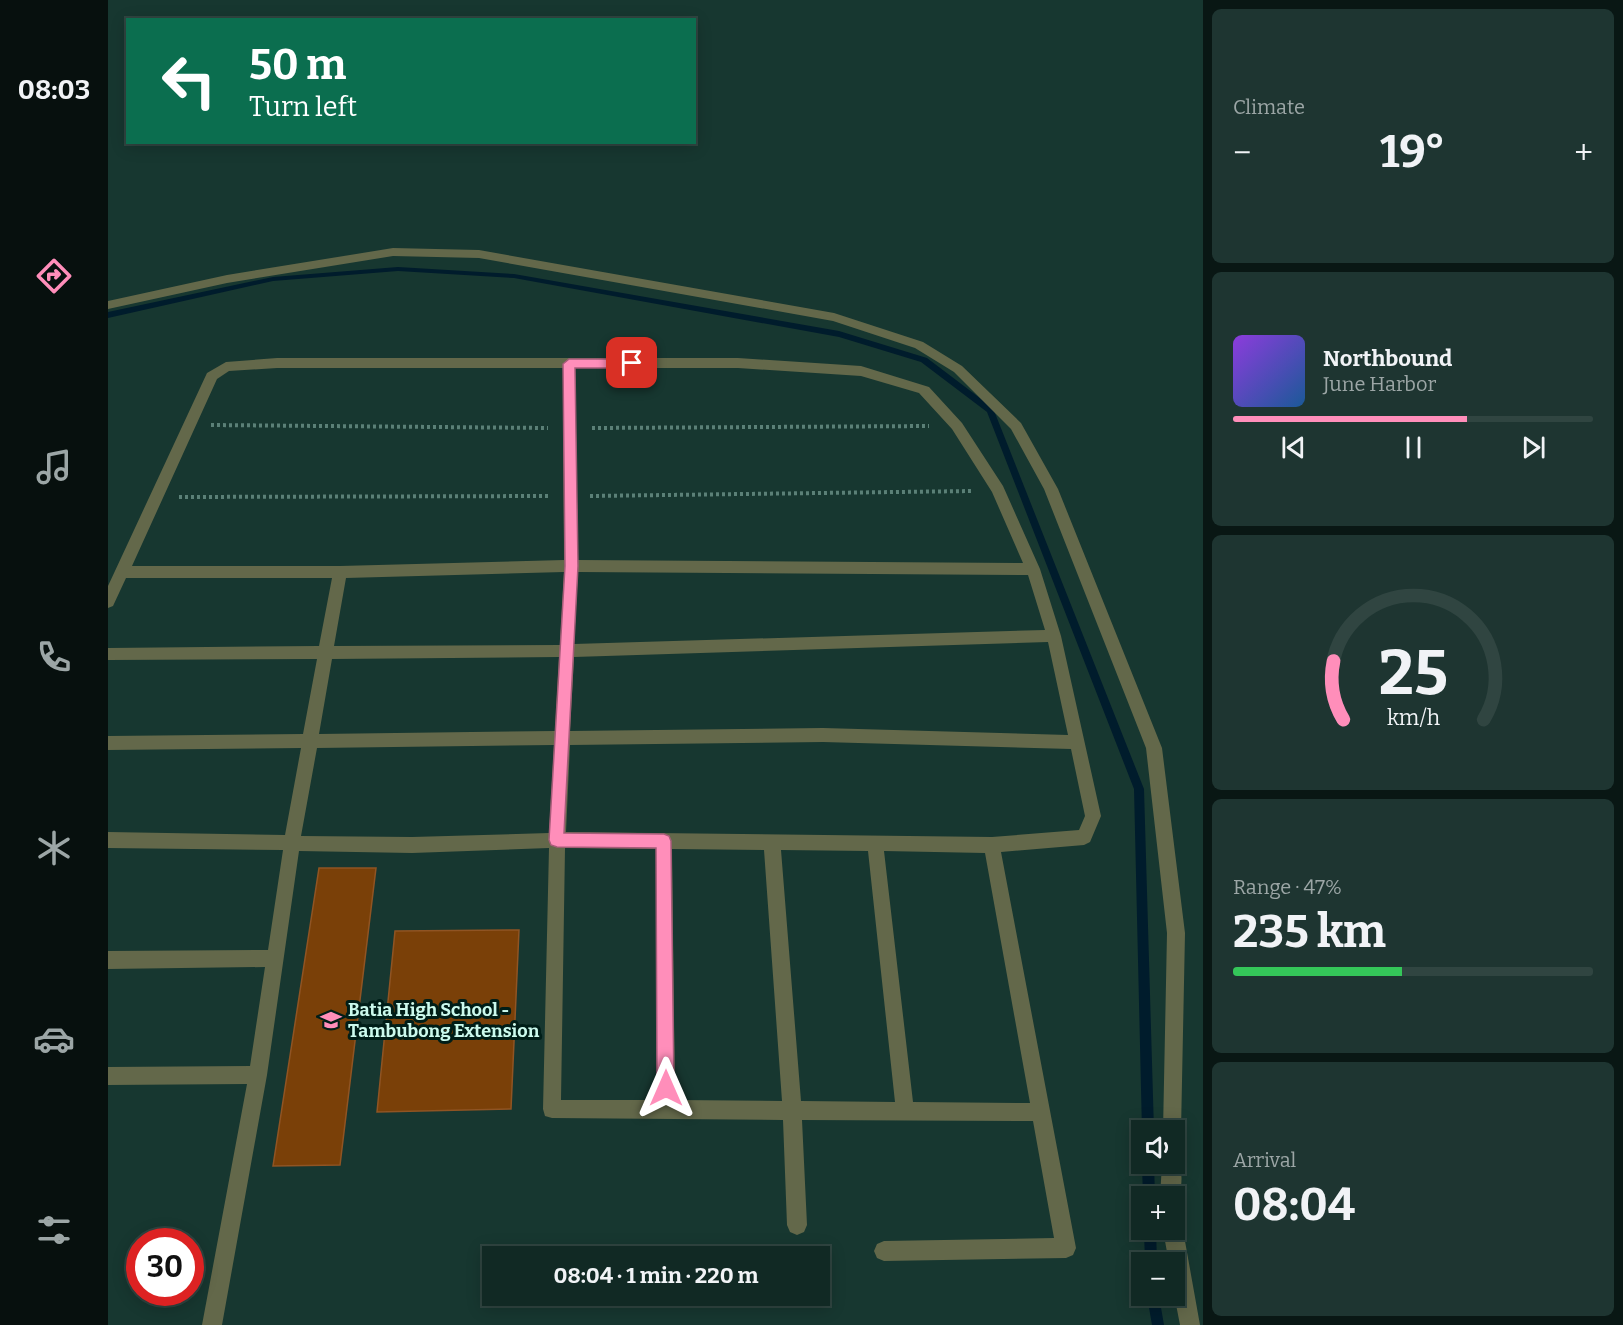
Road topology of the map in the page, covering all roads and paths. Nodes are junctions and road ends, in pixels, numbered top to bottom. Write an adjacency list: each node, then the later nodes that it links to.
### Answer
1 (108, 305): 31 (street)
2 (569, 364): 3 (street); 4 (street); 5 (street)
3 (571, 566): 4 (street); 6 (street); 9 (street)
4 (1033, 568): 8 (street)
5 (122, 572): 6 (street); 7 (street)
6 (340, 572): 10 (street)
7 (108, 603)
8 (1054, 636): 9 (street); 15 (street)
9 (567, 651): 10 (street); 12 (street)
10 (326, 653): 11 (street); 13 (street)
11 (108, 654)
12 (563, 738): 13 (street); 15 (street); 17 (street)
13 (310, 739): 14 (street); 19 (street)
14 (108, 742)
15 (1078, 742): 22 (street)
16 (108, 840): 19 (street)
17 (557, 840): 18 (street); 19 (street); 27 (street)
18 (664, 841): 20 (street); 27 (street)
19 (292, 842): 23 (street)
20 (772, 842): 21 (street); 28 (street)
21 (875, 844): 22 (street); 29 (street)
22 (992, 845): 30 (street)
23 (276, 958): 24 (street); 25 (street)
24 (108, 960)
25 (258, 1075): 26 (street); 35 (street)
26 (108, 1076)
27 (666, 1110): 28 (street)
28 (792, 1110): 29 (street); 32 (street)
29 (905, 1111): 30 (street)
30 (1041, 1112): 34 (street)
31 (1172, 1120)
32 (797, 1226)
33 (1175, 1240): 36 (street)
34 (884, 1251)
35 (212, 1325)
36 (1190, 1325)

